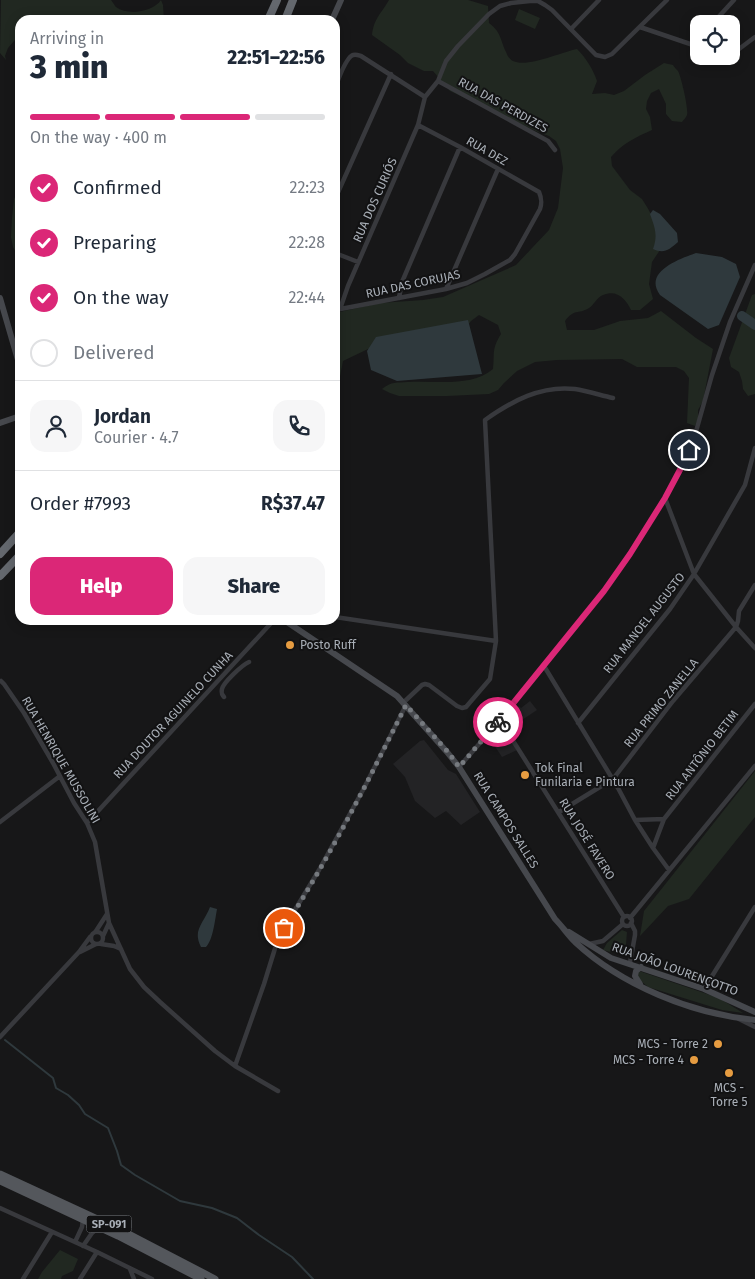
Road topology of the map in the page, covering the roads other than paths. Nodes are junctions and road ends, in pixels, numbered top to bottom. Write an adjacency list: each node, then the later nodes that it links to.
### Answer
1 (276, 0): 8 (highway)
2 (293, 0): 9 (highway)
3 (341, 0): 10 (main road)
4 (600, 0): 13 (street)
5 (667, 0): 12 (street)
6 (734, 0): 11 (street)
7 (531, 1): 13 (street); 19 (street)
8 (270, 15)
9 (287, 15)
10 (334, 15)
11 (720, 15)
12 (640, 27): 13 (street); 15 (street)
13 (571, 29)
14 (755, 37): 16 (street)
15 (690, 44)
16 (740, 48)
17 (391, 74): 18 (street); 20 (street); 25 (street)
18 (340, 76)
19 (438, 81): 20 (street); 23 (street, RUA DAS PERDIZES)
20 (425, 97): 21 (street, RUA DOS CURIÓS)
21 (418, 125): 22 (street, RUA DEZ); 28 (street, RUA DOS CURIÓS)
22 (460, 147): 24 (street, RUA DEZ); 32 (street)
23 (555, 150)
24 (498, 169): 26 (street, RUA DEZ); 30 (street)
25 (340, 188)
26 (542, 198): 30 (street, RUA DAS CORUJAS)
27 (340, 255): 28 (street)
28 (358, 262): 33 (street, RUA DOS CURIÓS)
29 (755, 265): 40 (street)
30 (446, 289): 32 (street, RUA DAS CORUJAS)
31 (0, 298): 35 (main road)
32 (399, 298): 34 (street, RUA DAS CORUJAS)
33 (340, 305)
34 (340, 310)
35 (15, 350)
36 (613, 398): 51 (street)
37 (15, 418): 38 (main road)
38 (0, 423)
39 (755, 448): 44 (street, RUA MANOEL AUGUSTO)
40 (665, 498): 44 (street); 54 (street)
41 (15, 538): 42 (highway)
42 (0, 554)
43 (15, 560): 45 (highway)
44 (694, 574): 50 (street); 60 (street, RUA MANOEL AUGUSTO)
45 (0, 576)
46 (755, 585): 50 (street, RUA PRIMO ZANELLA)
47 (340, 618): 51 (street)
48 (269, 625): 69 (street, RUA DOUTOR AGUINELO CUNHA)
49 (291, 625): 57 (main road, RUA CAMPOS SALLES)
50 (736, 628): 52 (street); 64 (street, RUA PRIMO ZANELLA)
51 (496, 642): 57 (street)
52 (755, 648)
53 (248, 662): 56 (street)
54 (544, 666): 59 (street); 60 (street)
55 (1, 682): 63 (street, RUA HENRIQUE MUSSOLINI)
56 (224, 697)
57 (405, 704): 62 (main road, RUA CAMPOS SALLES); 101 (street)
58 (755, 704): 66 (street, RUA ANTÔNIO BETIM)
59 (500, 720): 62 (street); 65 (street, RUA JOSÉ FAVERO)
60 (578, 723): 64 (street)
61 (755, 766): 71 (street)
62 (459, 767): 78 (main road, RUA CAMPOS SALLES)
63 (60, 776): 68 (street); 69 (street, RUA HENRIQUE MUSSOLINI)
64 (613, 779): 65 (street, RUA PRIMO ZANELLA); 67 (street)
65 (559, 812): 74 (street, RUA JOSÉ FAVERO)
66 (664, 819): 67 (street); 70 (street, RUA ANTÔNIO BETIM)
67 (635, 820): 70 (street)
68 (0, 822)
69 (87, 823): 73 (street, RUA HENRIQUE MUSSOLINI)
70 (653, 848): 71 (street)
71 (669, 870): 75 (street)
72 (755, 907): 93 (street)
73 (108, 914): 76 (street, RUA HENRIQUE MUSSOLINI); 79 (street)
74 (624, 917): 75 (street); 77 (street)
75 (631, 921): 77 (street); 90 (street)
76 (110, 922): 80 (street); 82 (street, RUA HENRIQUE MUSSOLINI)
77 (623, 924): 83 (street)
78 (564, 928): 85 (main road, RUA JOÃO LOURENÇOTTO); 89 (main road, RUA CAMPOS SALLES)
79 (96, 931): 80 (street); 81 (street)
80 (105, 934): 82 (street); 84 (street)
81 (90, 938): 84 (street); 87 (street)
82 (117, 939): 86 (street, RUA HENRIQUE MUSSOLINI)
83 (603, 941): 85 (street); 88 (street)
84 (98, 944): 86 (street); 87 (street)
85 (589, 944): 88 (main road, RUA JOÃO LOURENÇOTTO)
86 (121, 949): 101 (street, RUA HENRIQUE MUSSOLINI)
87 (79, 952): 100 (street)
88 (600, 952): 89 (main road); 90 (main road, RUA JOÃO LOURENÇOTTO)
89 (602, 962): 92 (main road, RUA CAMPOS SALLES)
90 (630, 963): 91 (main road, RUA JOÃO LOURENÇOTTO); 92 (main road)
91 (641, 967): 93 (main road, RUA JOÃO LOURENÇOTTO); 94 (main road)
92 (613, 970): 94 (main road, RUA CAMPOS SALLES)
93 (704, 989): 95 (main road, RUA JOÃO LOURENÇOTTO)
94 (649, 990): 96 (main road, RUA CAMPOS SALLES)
95 (755, 1012)
96 (716, 1013): 97 (main road, RUA CAMPOS SALLES); 98 (main road, RUA CAMPOS SALLES)
97 (738, 1018): 98 (main road, RUA CAMPOS SALLES); 99 (street)
98 (755, 1018)
99 (755, 1027)
100 (0, 1037)
101 (235, 1066): 102 (street, RUA HENRIQUE MUSSOLINI)
102 (278, 1091)
103 (0, 1174): 118 (main road, SP-091)
104 (1, 1182): 106 (main road, SP-091)
105 (0, 1208): 108 (street)
106 (83, 1219): 107 (main road, SP-091); 109 (street)
107 (99, 1227): 110 (street); 117 (main road, SP-091)
108 (52, 1232): 109 (street); 113 (street)
109 (75, 1242): 110 (street)
110 (83, 1246): 111 (street)
111 (97, 1252): 112 (street); 114 (street)
112 (130, 1269): 115 (street); 116 (street)
113 (23, 1279)
114 (80, 1279)
115 (134, 1279)
116 (152, 1279)
117 (201, 1279)
118 (215, 1279)

